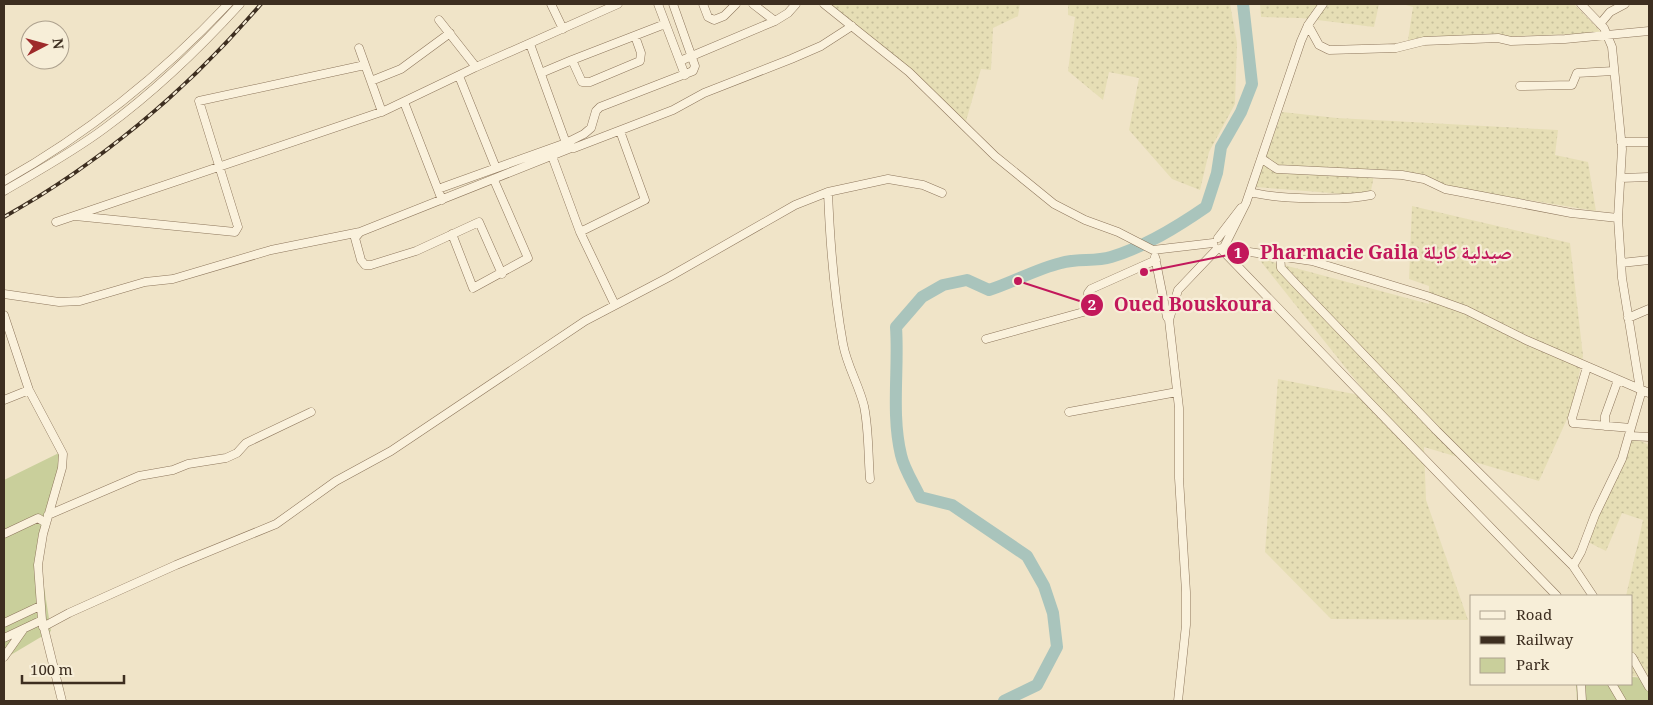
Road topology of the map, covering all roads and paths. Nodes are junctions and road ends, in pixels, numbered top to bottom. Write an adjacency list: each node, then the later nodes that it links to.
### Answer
1 (228, 4): 52 (street)
2 (240, 4): 54 (street)
3 (552, 4): 21 (street)
4 (618, 4): 21 (street)
5 (658, 4): 17 (street)
6 (673, 4): 28 (street)
7 (703, 4): 8 (street)
8 (736, 4)
9 (752, 4): 16 (street)
10 (796, 4): 16 (street)
11 (824, 4): 20 (street)
12 (1323, 4): 19 (street)
13 (1581, 4): 18 (street)
14 (1625, 4): 18 (street)
15 (439, 20): 23 (street)
16 (775, 21): 28 (street)
17 (665, 24): 25 (street); 30 (street)
18 (1600, 24): 24 (street)
19 (1308, 25): 24 (street); 46 (street)
20 (852, 26): 41 (street); 67 (street)
21 (563, 29): 26 (street)
22 (1649, 31): 24 (street)
23 (450, 33): 32 (street); 37 (street)
24 (1608, 35): 33 (street)
25 (635, 36): 29 (street); 29 (street)
26 (530, 44): 32 (street); 34 (street)
27 (359, 48): 31 (street)
28 (691, 56): 30 (street); 35 (street)
29 (572, 60): 34 (street)
30 (680, 61): 35 (street)
31 (365, 65): 37 (street); 47 (street)
32 (476, 67): 36 (street)
33 (1614, 71): 38 (street); 42 (street)
34 (540, 73): 44 (street)
35 (685, 75): 44 (street)
36 (459, 76): 39 (street); 48 (street)
37 (371, 82): 40 (street)
38 (1520, 86)
39 (404, 102): 40 (street); 53 (street)
40 (382, 112): 47 (street)
41 (620, 131): 44 (street); 64 (street)
42 (1621, 142): 43 (street); 50 (street)
43 (1649, 142)
44 (568, 146): 45 (street)
45 (546, 155): 48 (street); 51 (street); 64 (street)
46 (1262, 159): 56 (street); 61 (street)
47 (220, 166): 60 (street); 60 (street)
48 (496, 168): 53 (street)
49 (1649, 177): 50 (street)
50 (1621, 178): 61 (street)
51 (494, 180): 59 (street); 72 (street)
52 (4, 181)
53 (438, 189): 59 (street)
54 (4, 191)
55 (828, 192): 57 (street); 74 (street); 91 (street)
56 (1250, 192): 58 (street); 66 (street)
57 (942, 193)
58 (1371, 195)
59 (442, 200): 63 (street)
60 (74, 216): 62 (street)
61 (1618, 218): 71 (street)
62 (56, 222)
63 (360, 232): 65 (street); 73 (street)
64 (580, 232): 74 (street)
65 (452, 234): 72 (street); 72 (street)
66 (1219, 246): 67 (street); 68 (street); 78 (street); 95 (street)
67 (1153, 250): 69 (street)
68 (1280, 255): 80 (street); 94 (street)
69 (1156, 260): 78 (street); 79 (street)
70 (1649, 260): 71 (street)
71 (1621, 262): 77 (street)
72 (502, 274)
73 (4, 294)
74 (615, 305): 99 (street)
75 (1649, 310): 77 (street)
76 (4, 315): 82 (street)
77 (1628, 318): 83 (street)
78 (1168, 328): 84 (street)
79 (986, 339)
80 (1587, 367): 81 (street); 88 (street)
81 (1618, 380): 83 (street); 88 (street)
82 (29, 390): 85 (street); 92 (street)
83 (1645, 391): 89 (street)
84 (1177, 392): 87 (street); 108 (street)
85 (4, 400)
86 (311, 412): 92 (street)
87 (1069, 412)
88 (1605, 426): 89 (street)
89 (1631, 432): 90 (street); 94 (street)
90 (1649, 437)
91 (870, 479)
92 (47, 519): 93 (street); 97 (street)
93 (4, 534)
94 (1573, 566): 96 (street)
95 (1556, 595)
96 (1592, 595)
97 (40, 606): 98 (street); 99 (street)
98 (4, 623)
99 (43, 624): 100 (street); 107 (street)
100 (24, 628): 101 (street); 102 (street)
101 (4, 638)
102 (4, 657)
103 (1633, 659): 106 (street)
104 (1581, 685): 109 (street)
105 (1613, 685): 110 (street)
106 (1649, 687)
107 (62, 701)
108 (1178, 701)
109 (1582, 701)
110 (1622, 701)

